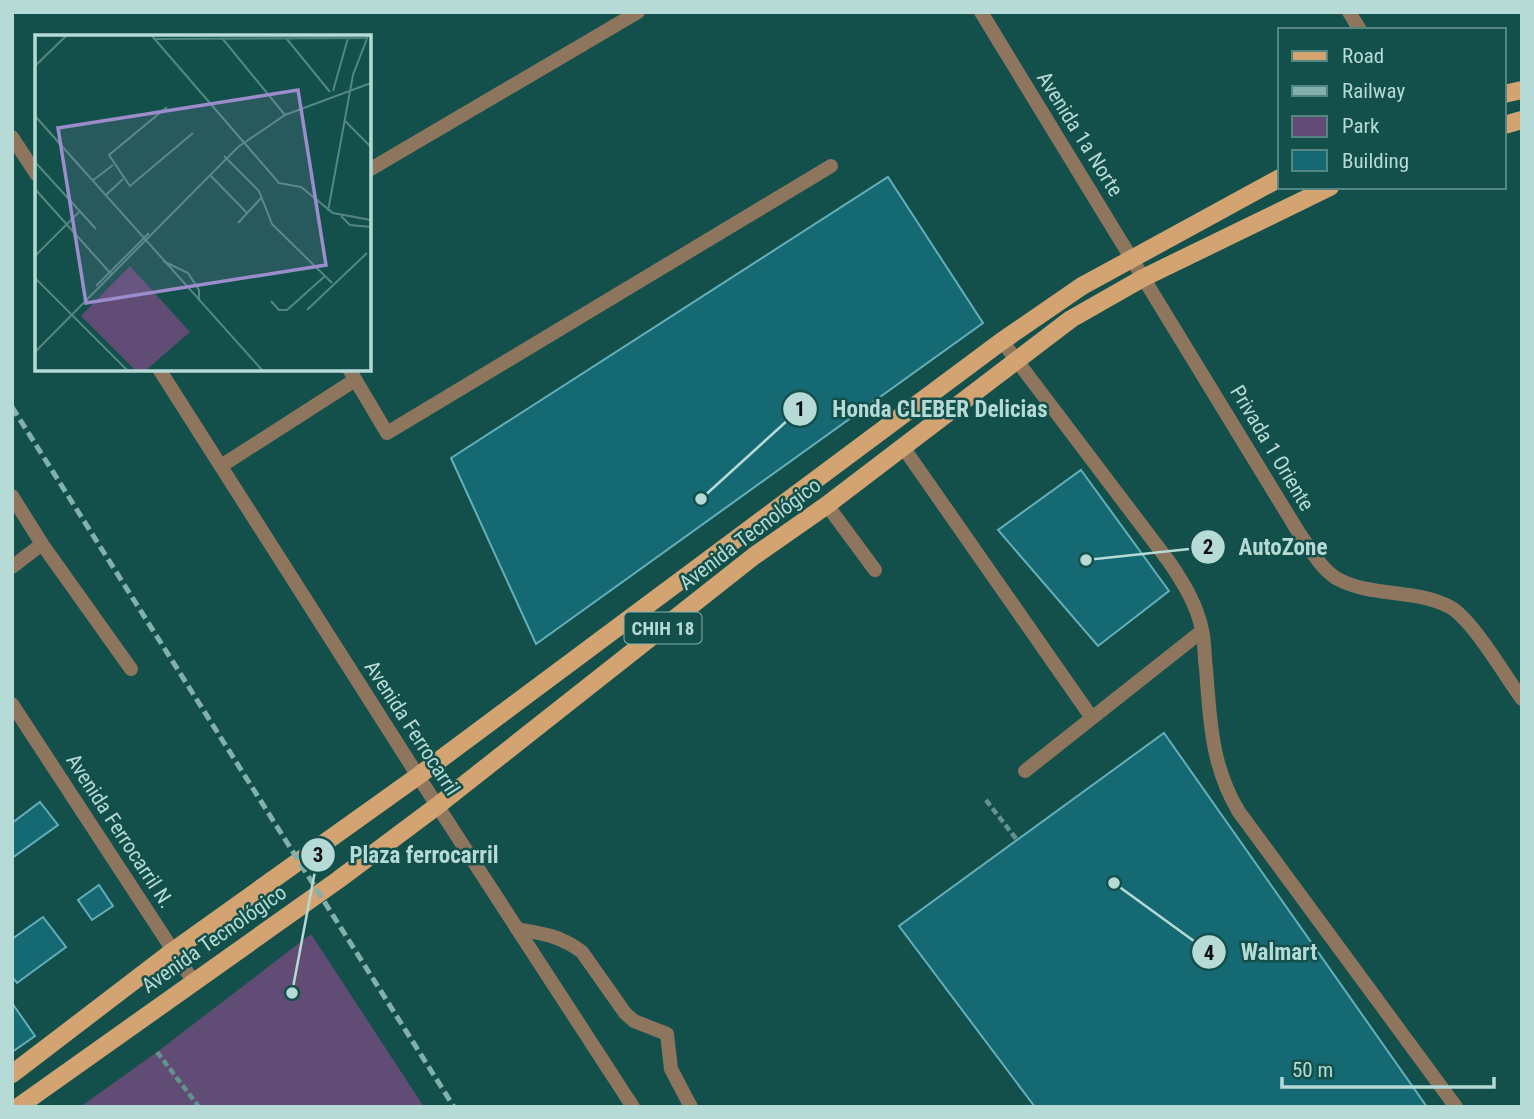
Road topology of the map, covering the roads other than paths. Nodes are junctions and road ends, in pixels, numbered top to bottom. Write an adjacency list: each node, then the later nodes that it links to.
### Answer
1 (638, 12): 7 (street)
2 (981, 12): 11 (street, Avenida 1a Norte)
3 (1349, 12): 4 (street)
4 (1359, 28)
5 (12, 137): 8 (street)
6 (831, 166): 16 (street)
7 (371, 169)
8 (35, 172)
9 (1278, 179): 11 (main road, Avenida Tecnológico / CHIH 18)
10 (1326, 189): 12 (main road, Avenida Tecnológico / CHIH 18)
11 (1133, 258): 12 (street, Avenida 1a Norte); 13 (main road, Avenida Tecnológico / CHIH 18)
12 (1143, 278): 14 (main road, Avenida Tecnológico / CHIH 18); 26 (street, Privada 1 Oriente)
13 (1002, 341): 14 (street); 30 (main road, Avenida Tecnológico / CHIH 18)
14 (1017, 361): 17 (main road, Avenida Tecnológico / CHIH 18); 24 (street)
15 (160, 371): 18 (street, Avenida Ferrocarril)
16 (352, 375): 18 (street)
17 (903, 447): 20 (main road, Avenida Tecnológico / CHIH 18); 28 (street)
18 (221, 467): 30 (street, Avenida Ferrocarril)
19 (12, 496): 21 (street)
20 (827, 505): 23 (street); 31 (main road, Avenida Tecnológico / CHIH 18)
21 (42, 544): 22 (street); 25 (street)
22 (12, 567)
23 (875, 570)
24 (1202, 631): 28 (street); 39 (street)
25 (131, 670)
26 (1522, 699)
27 (12, 704): 33 (street, Avenida Ferrocarril N.)
28 (1092, 718): 29 (street)
29 (1025, 771)
30 (418, 776): 31 (street, Avenida Ferrocarril); 33 (main road, Avenida Tecnológico / CHIH 18)
31 (437, 806): 32 (street, Avenida Ferrocarril); 34 (main road, Avenida Tecnológico / CHIH 18)
32 (517, 929): 37 (street, Avenida Ferrocarril); 38 (street)
33 (173, 951): 34 (street, Avenida Ferrocarril N.); 35 (main road, Avenida Tecnológico / CHIH 18)
34 (193, 981): 36 (main road, Avenida Tecnológico / CHIH 18)
35 (12, 1074)
36 (18, 1107)
37 (633, 1107)
38 (691, 1107)
39 (1456, 1107)

